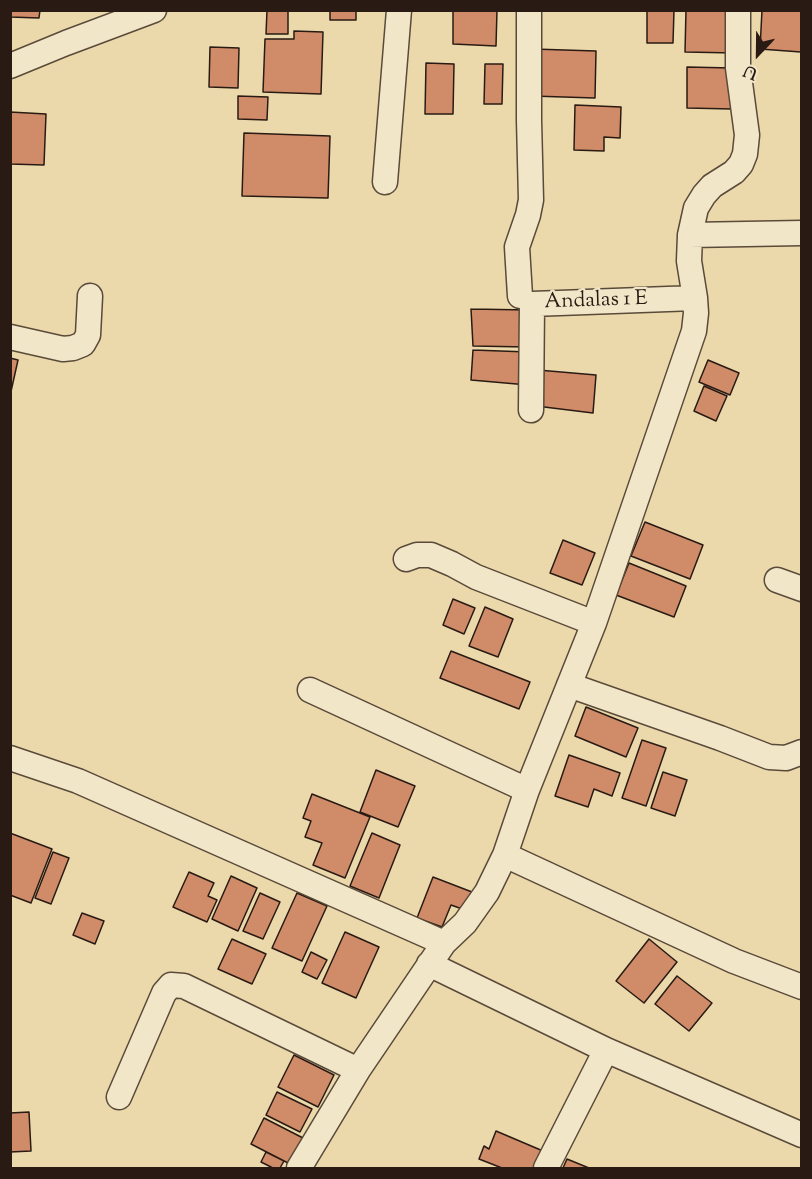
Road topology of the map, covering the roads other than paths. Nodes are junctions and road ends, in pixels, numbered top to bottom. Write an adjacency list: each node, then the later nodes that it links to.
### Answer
1 (154, 10): 5 (street)
2 (399, 10): 6 (street)
3 (529, 10): 10 (street)
4 (738, 10): 8 (street)
5 (10, 66)
6 (385, 182)
7 (801, 233): 8 (street)
8 (690, 236): 11 (street)
9 (90, 296): 12 (street)
10 (520, 296)
11 (695, 298): 13 (street, Andalas 1 E); 17 (street)
12 (10, 337)
13 (531, 410)
14 (406, 559): 17 (street)
15 (777, 580): 16 (street)
16 (801, 589)
17 (594, 622): 18 (street)
18 (569, 685): 20 (street); 22 (street)
19 (310, 690): 22 (street)
20 (801, 752)
21 (10, 758): 24 (street)
22 (527, 790): 23 (street)
23 (505, 855): 24 (street); 26 (street)
24 (444, 943): 25 (street)
25 (429, 964): 27 (street); 28 (street)
26 (801, 987)
27 (606, 1050): 30 (street); 32 (street)
28 (358, 1070): 29 (street); 31 (street)
29 (119, 1097)
30 (801, 1135)
31 (299, 1168)
32 (546, 1168)

